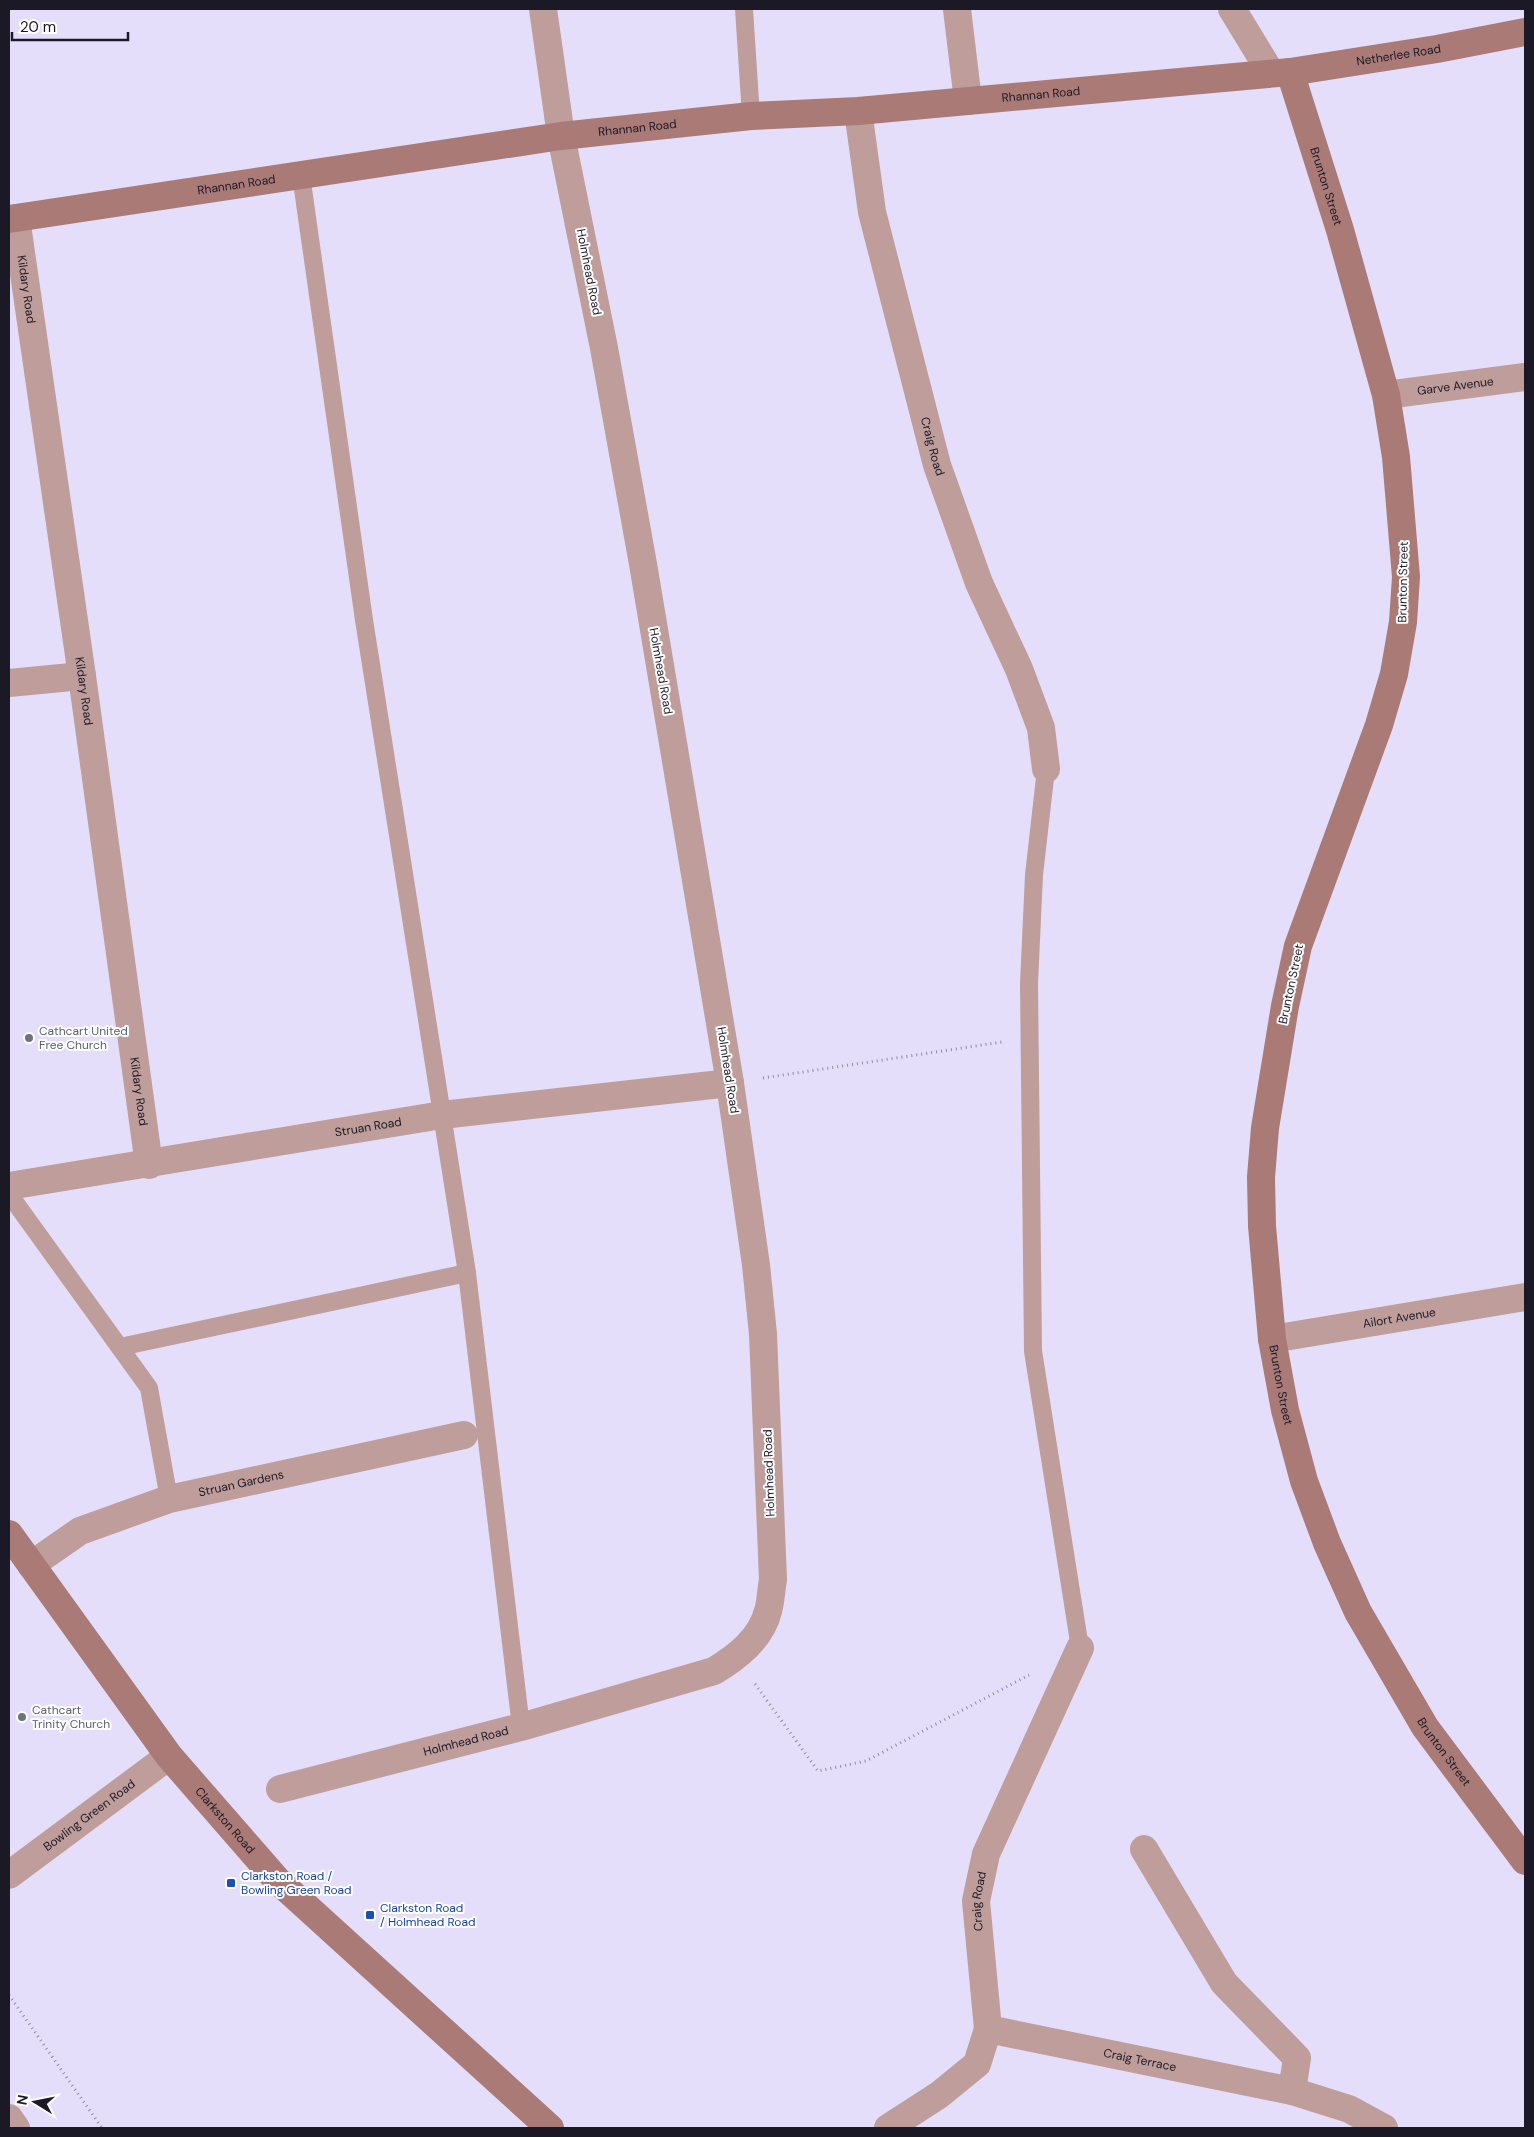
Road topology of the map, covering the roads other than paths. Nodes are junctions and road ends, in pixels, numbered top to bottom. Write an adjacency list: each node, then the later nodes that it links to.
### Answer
1 (543, 9): 10 (street, Holmhead Road)
2 (744, 9): 9 (lane)
3 (957, 9): 7 (street)
4 (1232, 9): 6 (street)
5 (1525, 32): 6 (street, Netherlee Road)
6 (1280, 72): 7 (street, Rhannan Road); 14 (street, Brunton Street)
7 (968, 101): 8 (street, Rhannan Road)
8 (858, 110): 9 (street, Rhannan Road); 17 (street, Craig Road)
9 (751, 116): 10 (street, Rhannan Road)
10 (561, 136): 11 (street, Rhannan Road); 18 (street, Holmhead Road)
11 (301, 175): 12 (street, Rhannan Road); 19 (lane)
12 (12, 218): 15 (street, Kildary Road)
13 (1525, 377): 14 (street, Garve Avenue)
14 (1386, 395): 25 (street, Brunton Street)
15 (82, 676): 16 (street); 20 (street, Kildary Road)
16 (9, 682)
17 (1046, 769): 31 (lane)
18 (730, 1083): 19 (street, Struan Road); 32 (street, Holmhead Road)
19 (442, 1115): 20 (street, Struan Road); 23 (lane)
20 (148, 1165): 21 (street, Struan Road)
21 (9, 1186)
22 (9, 1194): 26 (lane)
23 (467, 1273): 26 (lane); 32 (lane)
24 (1525, 1297): 25 (street, Ailort Avenue)
25 (1272, 1339): 36 (street, Brunton Street)
26 (120, 1347): 28 (lane)
27 (464, 1435): 28 (street, Struan Gardens)
28 (169, 1500): 30 (street, Struan Gardens)
29 (9, 1534): 30 (street, Clarkston Road)
30 (31, 1566): 33 (street, Clarkston Road)
31 (1080, 1648): 38 (street, Craig Road)
32 (521, 1727): 34 (street, Holmhead Road)
33 (169, 1756): 37 (street, Bowling Green Road); 42 (street, Clarkston Road)
34 (280, 1790)
35 (1144, 1849): 39 (street)
36 (1525, 1862)
37 (9, 1875)
38 (988, 2029): 39 (street, Craig Terrace); 43 (street, Craig Road)
39 (1292, 2091): 44 (street, Craig Terrace)
40 (9, 2118): 41 (street)
41 (16, 2128)
42 (550, 2128)
43 (888, 2128)
44 (1384, 2128)

